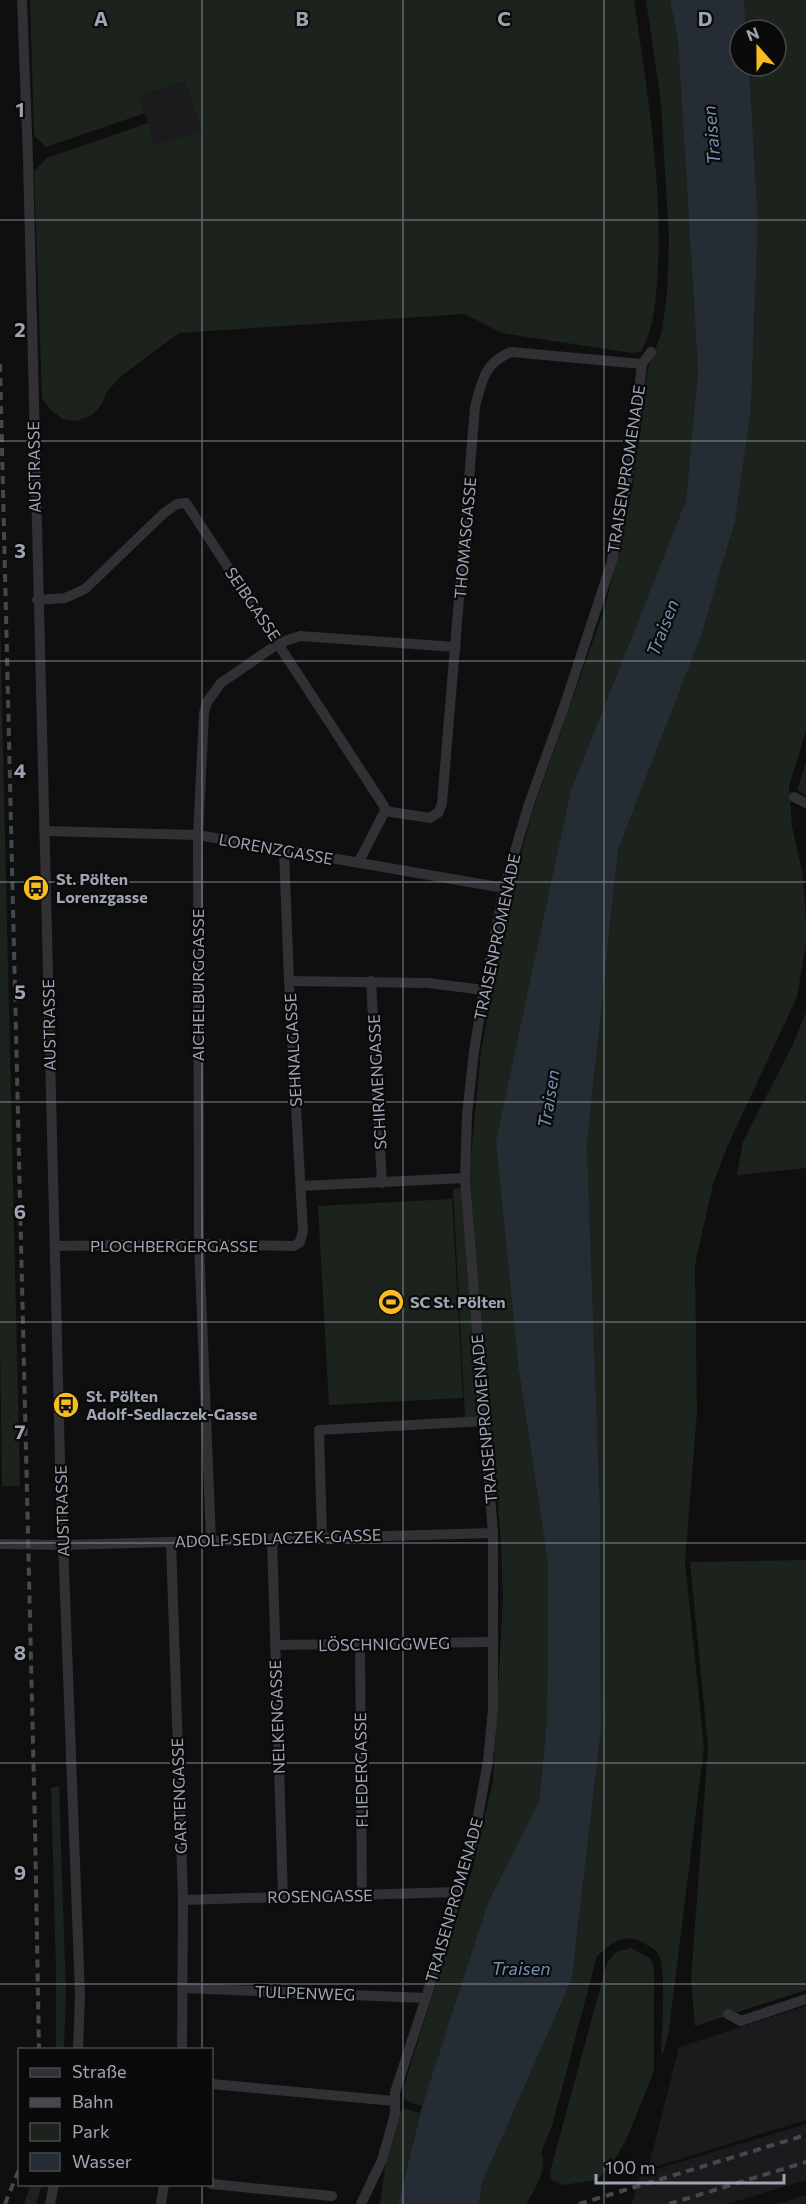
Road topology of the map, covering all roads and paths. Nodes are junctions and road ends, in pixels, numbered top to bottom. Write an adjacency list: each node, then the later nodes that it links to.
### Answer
1 (22, 0): 4 (street, AUSTRASSE)
2 (651, 352): 3 (street, TRAISENPROMENADE)
3 (642, 364): 6 (street, THOMASGASSE); 14 (street, TRAISENPROMENADE)
4 (38, 600): 5 (street, SEIBGASSE); 10 (street, AUSTRASSE)
5 (279, 643): 6 (street, AICHELBURGGASSE); 9 (street, SEIBGASSE); 11 (street, AICHELBURGGASSE)
6 (456, 647): 9 (street, THOMASGASSE)
7 (794, 797): 8 (street)
8 (806, 803)
9 (385, 812): 13 (street)
10 (45, 831): 11 (street, LORENZGASSE); 22 (street, AUSTRASSE)
11 (198, 835): 12 (street, LORENZGASSE); 21 (street, AICHELBURGGASSE)
12 (284, 851): 13 (street, LORENZGASSE); 15 (street, SEHNALGASSE)
13 (358, 863): 14 (street, LORENZGASSE)
14 (504, 888): 17 (street, TRAISENPROMENADE)
15 (289, 981): 16 (street); 20 (street, SEHNALGASSE)
16 (371, 981): 17 (street); 19 (street, SCHIRMENGASSE)
17 (484, 990): 18 (street, TRAISENPROMENADE)
18 (465, 1179): 19 (street); 24 (street, TRAISENPROMENADE)
19 (382, 1183): 20 (street)
20 (301, 1186): 23 (street, SEHNALGASSE)
21 (199, 1244): 22 (street, PLOCHBERGERGASSE); 23 (street, PLOCHBERGERGASSE); 28 (street, AICHELBURGGASSE)
22 (55, 1246): 31 (street, AUSTRASSE)
23 (294, 1246)
24 (484, 1421): 25 (street, TRAISENPROMENADE); 26 (street)
25 (493, 1533): 26 (street, ADOLF SEDLACZEK-GASSE); 32 (street, TRAISENPROMENADE)
26 (322, 1536): 27 (street, ADOLF SEDLACZEK-GASSE)
27 (272, 1538): 28 (street, ADOLF SEDLACZEK-GASSE); 34 (street, NELKENGASSE)
28 (211, 1540): 29 (street, ADOLF SEDLACZEK-GASSE)
29 (171, 1542): 31 (street, ADOLF SEDLACZEK-GASSE); 38 (street, GARTENGASSE)
30 (0, 1544): 31 (street, ADOLF SEDLACZEK-GASSE)
31 (63, 1545): 43 (street, AUSTRASSE)
32 (493, 1642): 33 (street, LÖSCHNIGGWEG); 35 (street, TRAISENPROMENADE)
33 (360, 1644): 34 (street, LÖSCHNIGGWEG); 36 (street, FLIEDERGASSE)
34 (275, 1645): 37 (street, NELKENGASSE)
35 (457, 1892): 36 (street, ROSENGASSE); 40 (street, TRAISENPROMENADE)
36 (362, 1896): 37 (street, ROSENGASSE)
37 (283, 1897): 38 (street, ROSENGASSE)
38 (183, 1900): 39 (street, GARTENGASSE)
39 (184, 1988): 40 (street, TULPENWEG); 44 (street, GARTENGASSE)
40 (426, 1998): 46 (street, TRAISENPROMENADE)
41 (806, 1999): 42 (street)
42 (728, 2014)
43 (78, 2048)
44 (182, 2048)
45 (213, 2084): 46 (street)
46 (394, 2101): 53 (street, TRAISENPROMENADE)
47 (213, 2184): 50 (street)
48 (54, 2186): 51 (street)
49 (164, 2186): 52 (street)
50 (332, 2196)
51 (50, 2204)
52 (161, 2204)
53 (361, 2204)

